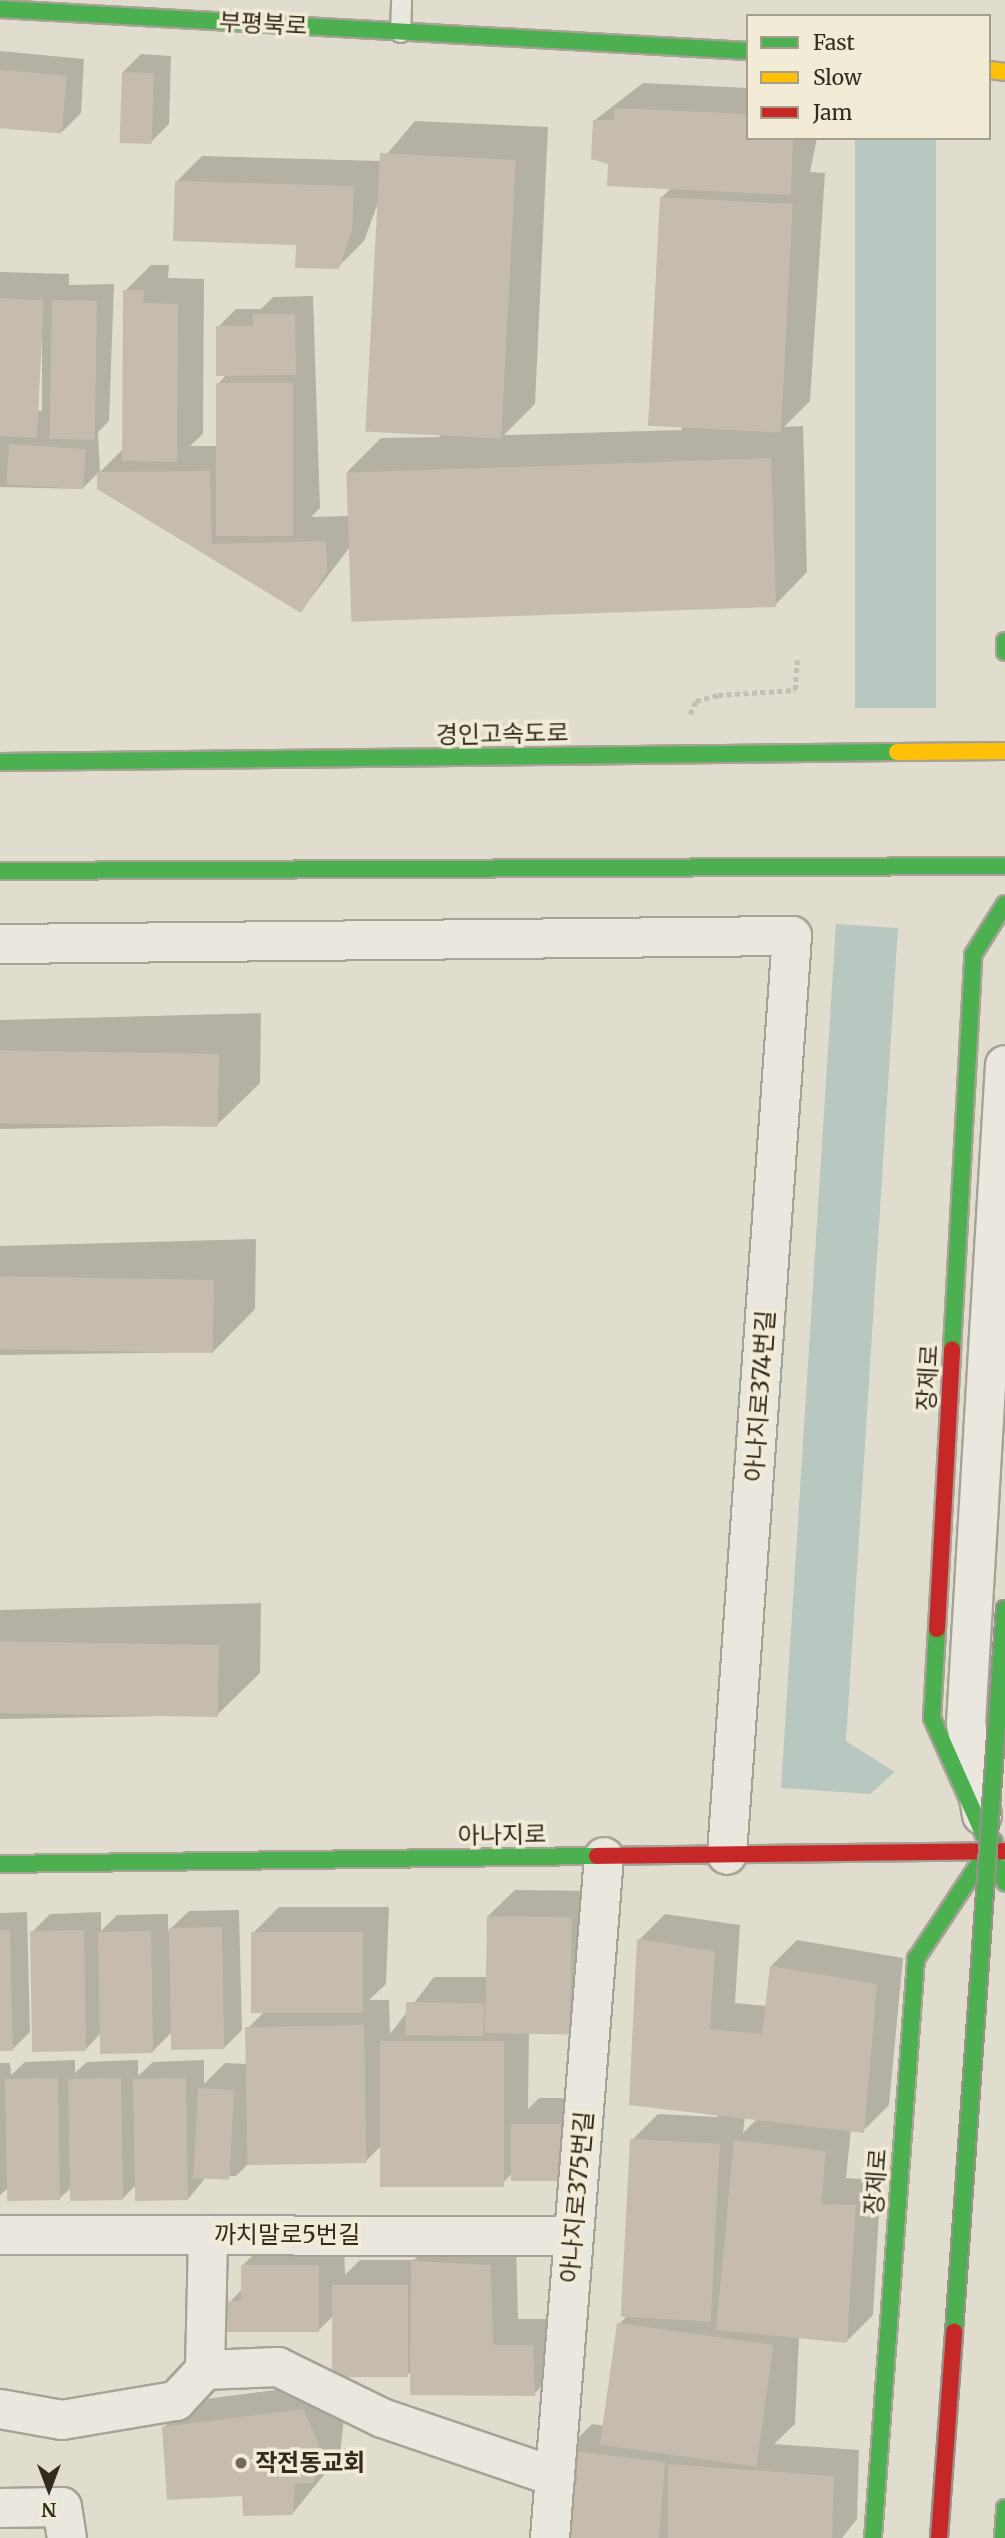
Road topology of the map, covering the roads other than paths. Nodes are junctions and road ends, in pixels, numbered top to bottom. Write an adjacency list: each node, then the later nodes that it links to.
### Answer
1 (401, 0): 3 (lane)
2 (0, 9): 3 (main road, 부평북로)
3 (400, 32): 4 (main road, 부평북로)
4 (746, 51)
5 (1005, 641): 6 (main road)
6 (1005, 652)
7 (1005, 751): 8 (main road, 경인고속도로)
8 (0, 762)
9 (1005, 866): 10 (main road)
10 (0, 871)
11 (1005, 904): 16 (main road, 장제로)
12 (0, 943): 17 (street, 아나지로374번길)
13 (1005, 1065): 16 (street)
14 (1005, 1609): 31 (main road, bridge)
15 (1005, 1794): 16 (street)
16 (1001, 1852): 17 (main road, 아나지로); 30 (main road, 장제로)
17 (727, 1855): 18 (main road, 아나지로)
18 (604, 1857): 19 (main road, 아나지로); 22 (street, 아나지로375번길)
19 (0, 1864)
20 (0, 2235): 21 (street, 까치말로5번길)
21 (208, 2235): 22 (street, 까치말로5번길); 23 (street)
22 (574, 2236): 25 (street, 아나지로375번길)
23 (205, 2370): 24 (street); 25 (street)
24 (0, 2409)
25 (555, 2477): 29 (street, 아나지로375번길)
26 (0, 2508): 28 (street)
27 (1005, 2508): 32 (main road)
28 (67, 2538)
29 (550, 2538)
30 (873, 2538)
31 (939, 2538)
32 (1003, 2538)

